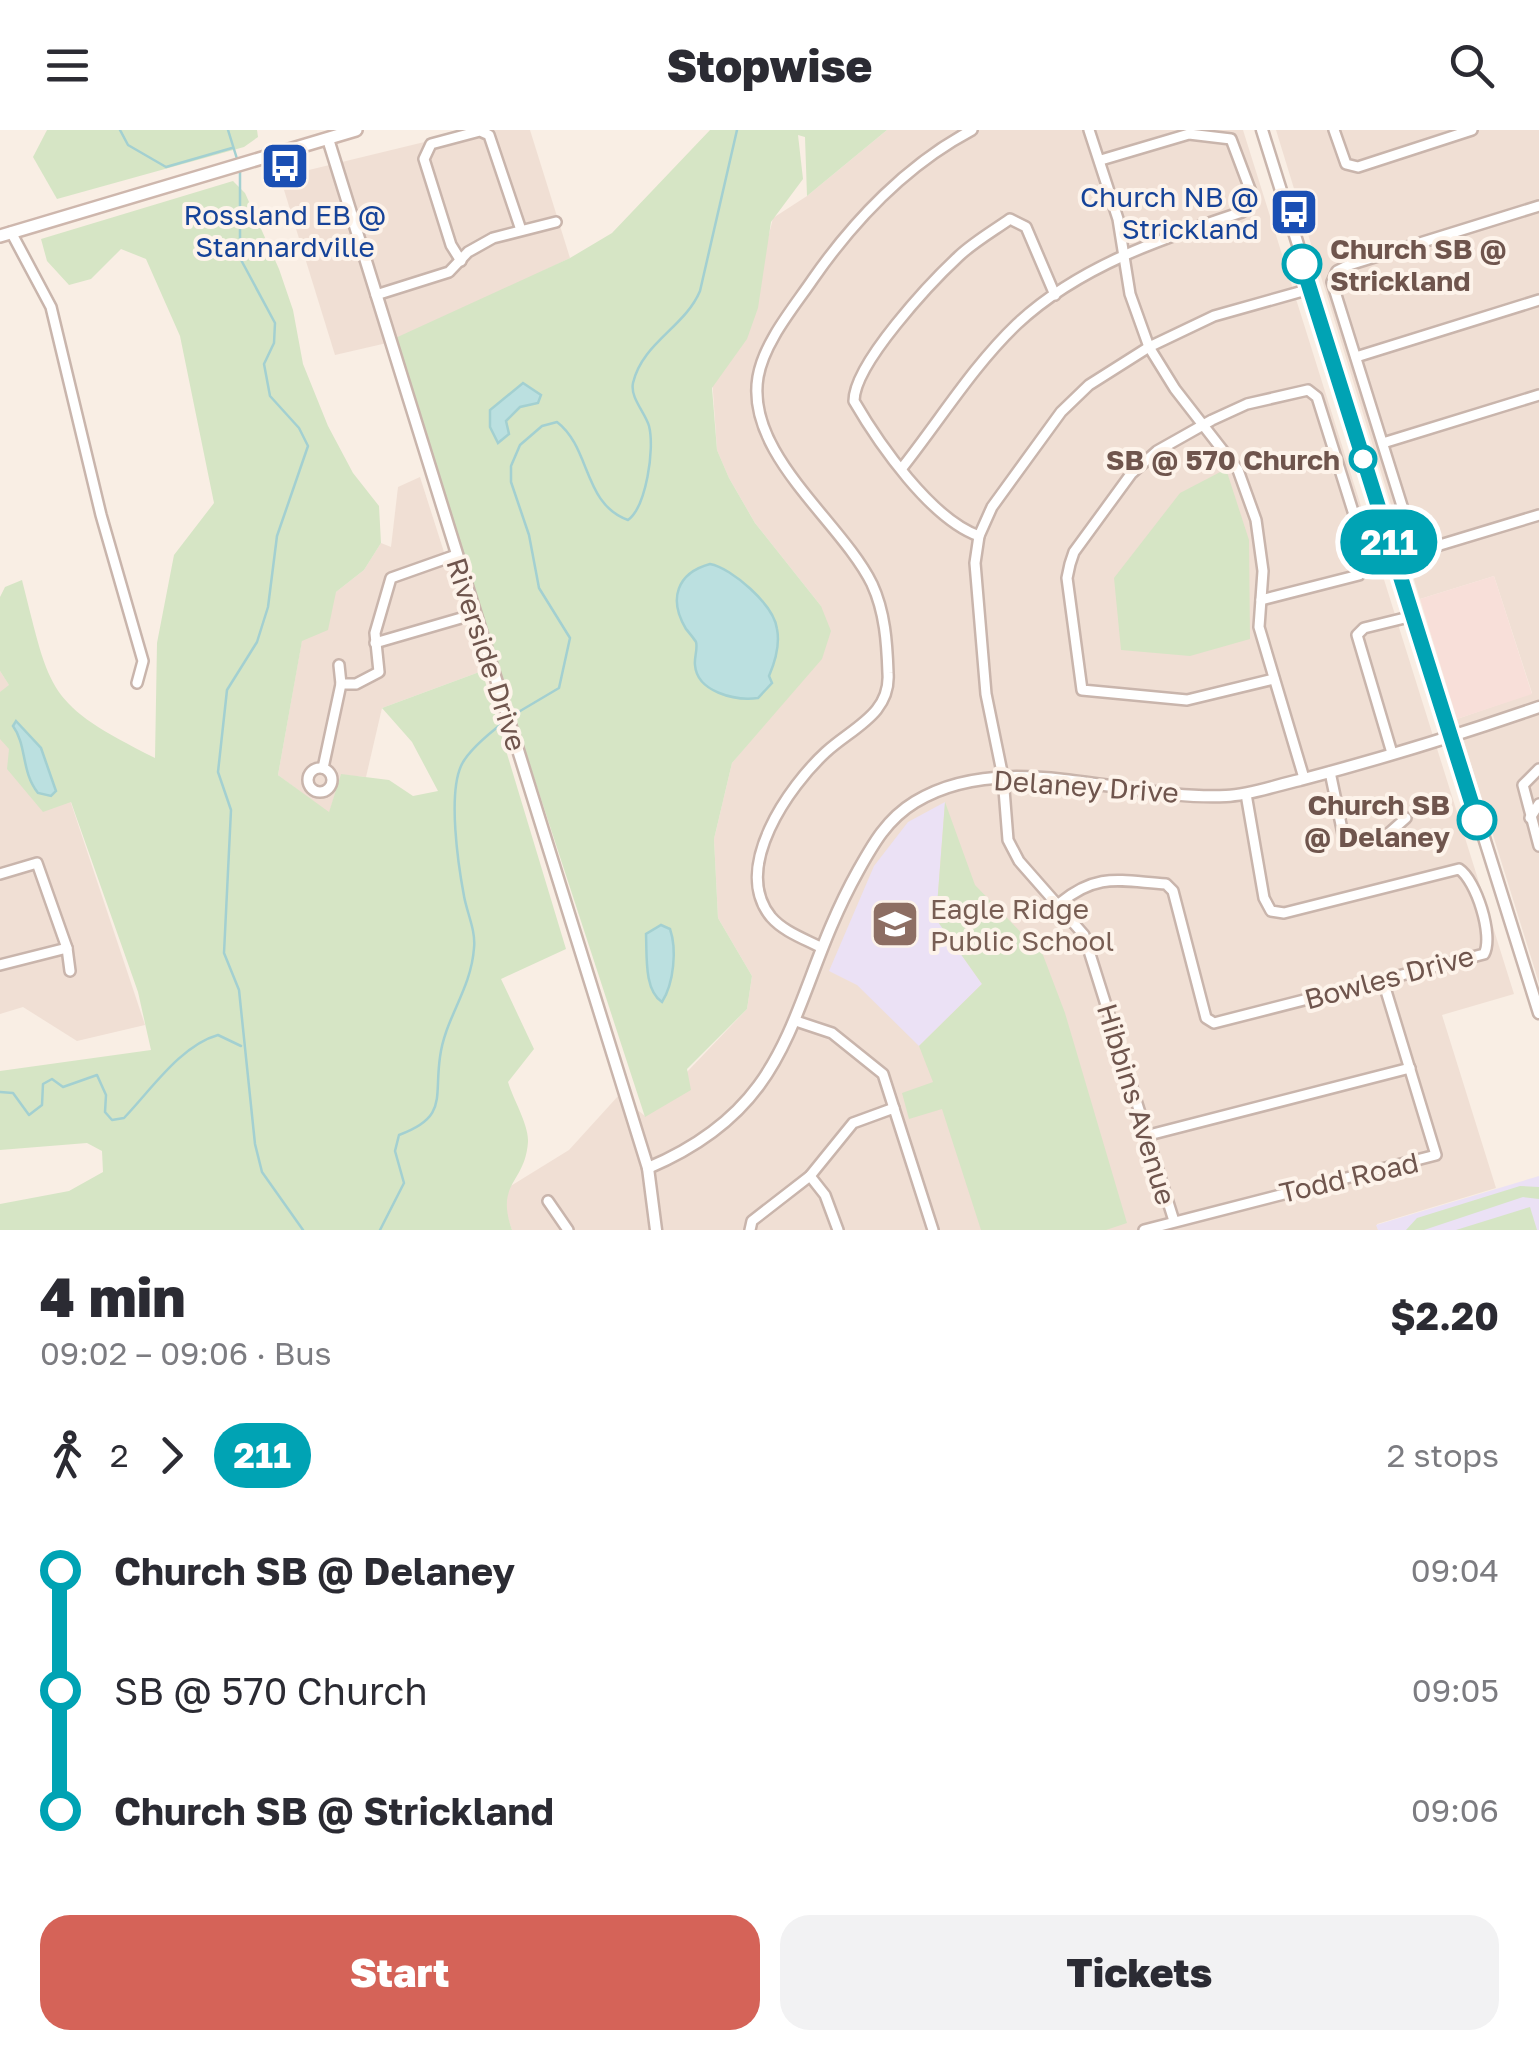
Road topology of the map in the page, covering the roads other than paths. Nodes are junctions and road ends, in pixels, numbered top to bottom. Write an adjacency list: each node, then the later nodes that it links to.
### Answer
1 (356, 130): 8 (main road)
2 (972, 130): 53 (street)
3 (1089, 130): 9 (street)
4 (1262, 130): 16 (street)
5 (1334, 130): 7 (street)
6 (1472, 130): 7 (street)
7 (1440, 135)
8 (328, 139): 13 (main road); 18 (street, Riverside Drive)
9 (1101, 160): 14 (street); 14 (street)
10 (1539, 206): 21 (street)
11 (556, 222): 12 (street)
12 (521, 230): 15 (street); 15 (street)
13 (6, 234): 35 (street)
14 (1124, 256): 17 (street); 20 (street)
15 (461, 260): 18 (street)
16 (1310, 289): 20 (street); 31 (street)
17 (1055, 295): 25 (street); 25 (street)
18 (376, 296): 28 (street, Riverside Drive)
19 (1539, 300): 21 (street)
20 (1149, 347): 23 (street); 27 (street)
21 (1356, 357): 24 (street)
22 (1539, 396): 24 (street)
23 (1204, 423): 29 (street); 29 (street); 34 (street)
24 (1383, 443): 26 (street)
25 (902, 468): 27 (street)
26 (1539, 515)
27 (978, 536): 43 (street, Hibbins Avenue)
28 (456, 555): 30 (street, Riverside Drive); 32 (street)
29 (1260, 600): 34 (street)
30 (475, 614): 32 (street); 62 (street, Riverside Drive)
31 (1413, 616): 38 (street); 39 (street)
32 (375, 643): 36 (street)
33 (339, 664): 36 (street)
34 (1274, 679): 44 (street)
35 (137, 683)
36 (341, 684): 40 (street)
37 (1539, 707): 38 (street, Delaney Drive)
38 (1451, 736): 39 (street, Delaney Drive); 57 (street)
39 (1392, 753): 42 (street, Delaney Drive)
40 (323, 768)
41 (1539, 768): 48 (street)
42 (1330, 772): 44 (street, Delaney Drive); 47 (street)
43 (1004, 777): 45 (street, Delaney Drive); 51 (street, Hibbins Avenue); 53 (street, Delaney Drive)
44 (1304, 778): 45 (street, Delaney Drive)
45 (1246, 794): 56 (street, Bowles Drive)
46 (1539, 804): 48 (street)
47 (1406, 818)
48 (1530, 818): 49 (street)
49 (1539, 846)
50 (0, 874): 52 (street)
51 (1060, 903): 56 (street, Bowles Drive); 61 (street, Hibbins Avenue)
52 (67, 948): 54 (street); 55 (street)
53 (822, 948): 58 (street, Delaney Drive)
54 (0, 965)
55 (70, 971)
56 (1383, 981): 59 (street, Todd Road)
57 (1539, 1013)
58 (796, 1021): 60 (street); 62 (street, Delaney Drive)
59 (1410, 1068): 61 (street); 65 (street, Todd Road)
60 (894, 1108): 63 (street); 70 (street)
61 (1149, 1135): 65 (street, Hibbins Avenue)
62 (648, 1168): 67 (street, Riverside Drive)
63 (810, 1176): 68 (street); 69 (street)
64 (548, 1201): 66 (street)
65 (1174, 1221): 71 (street, Todd Road)
66 (568, 1230)
67 (656, 1230)
68 (750, 1230)
69 (838, 1230)
70 (932, 1230)
71 (1144, 1230)

